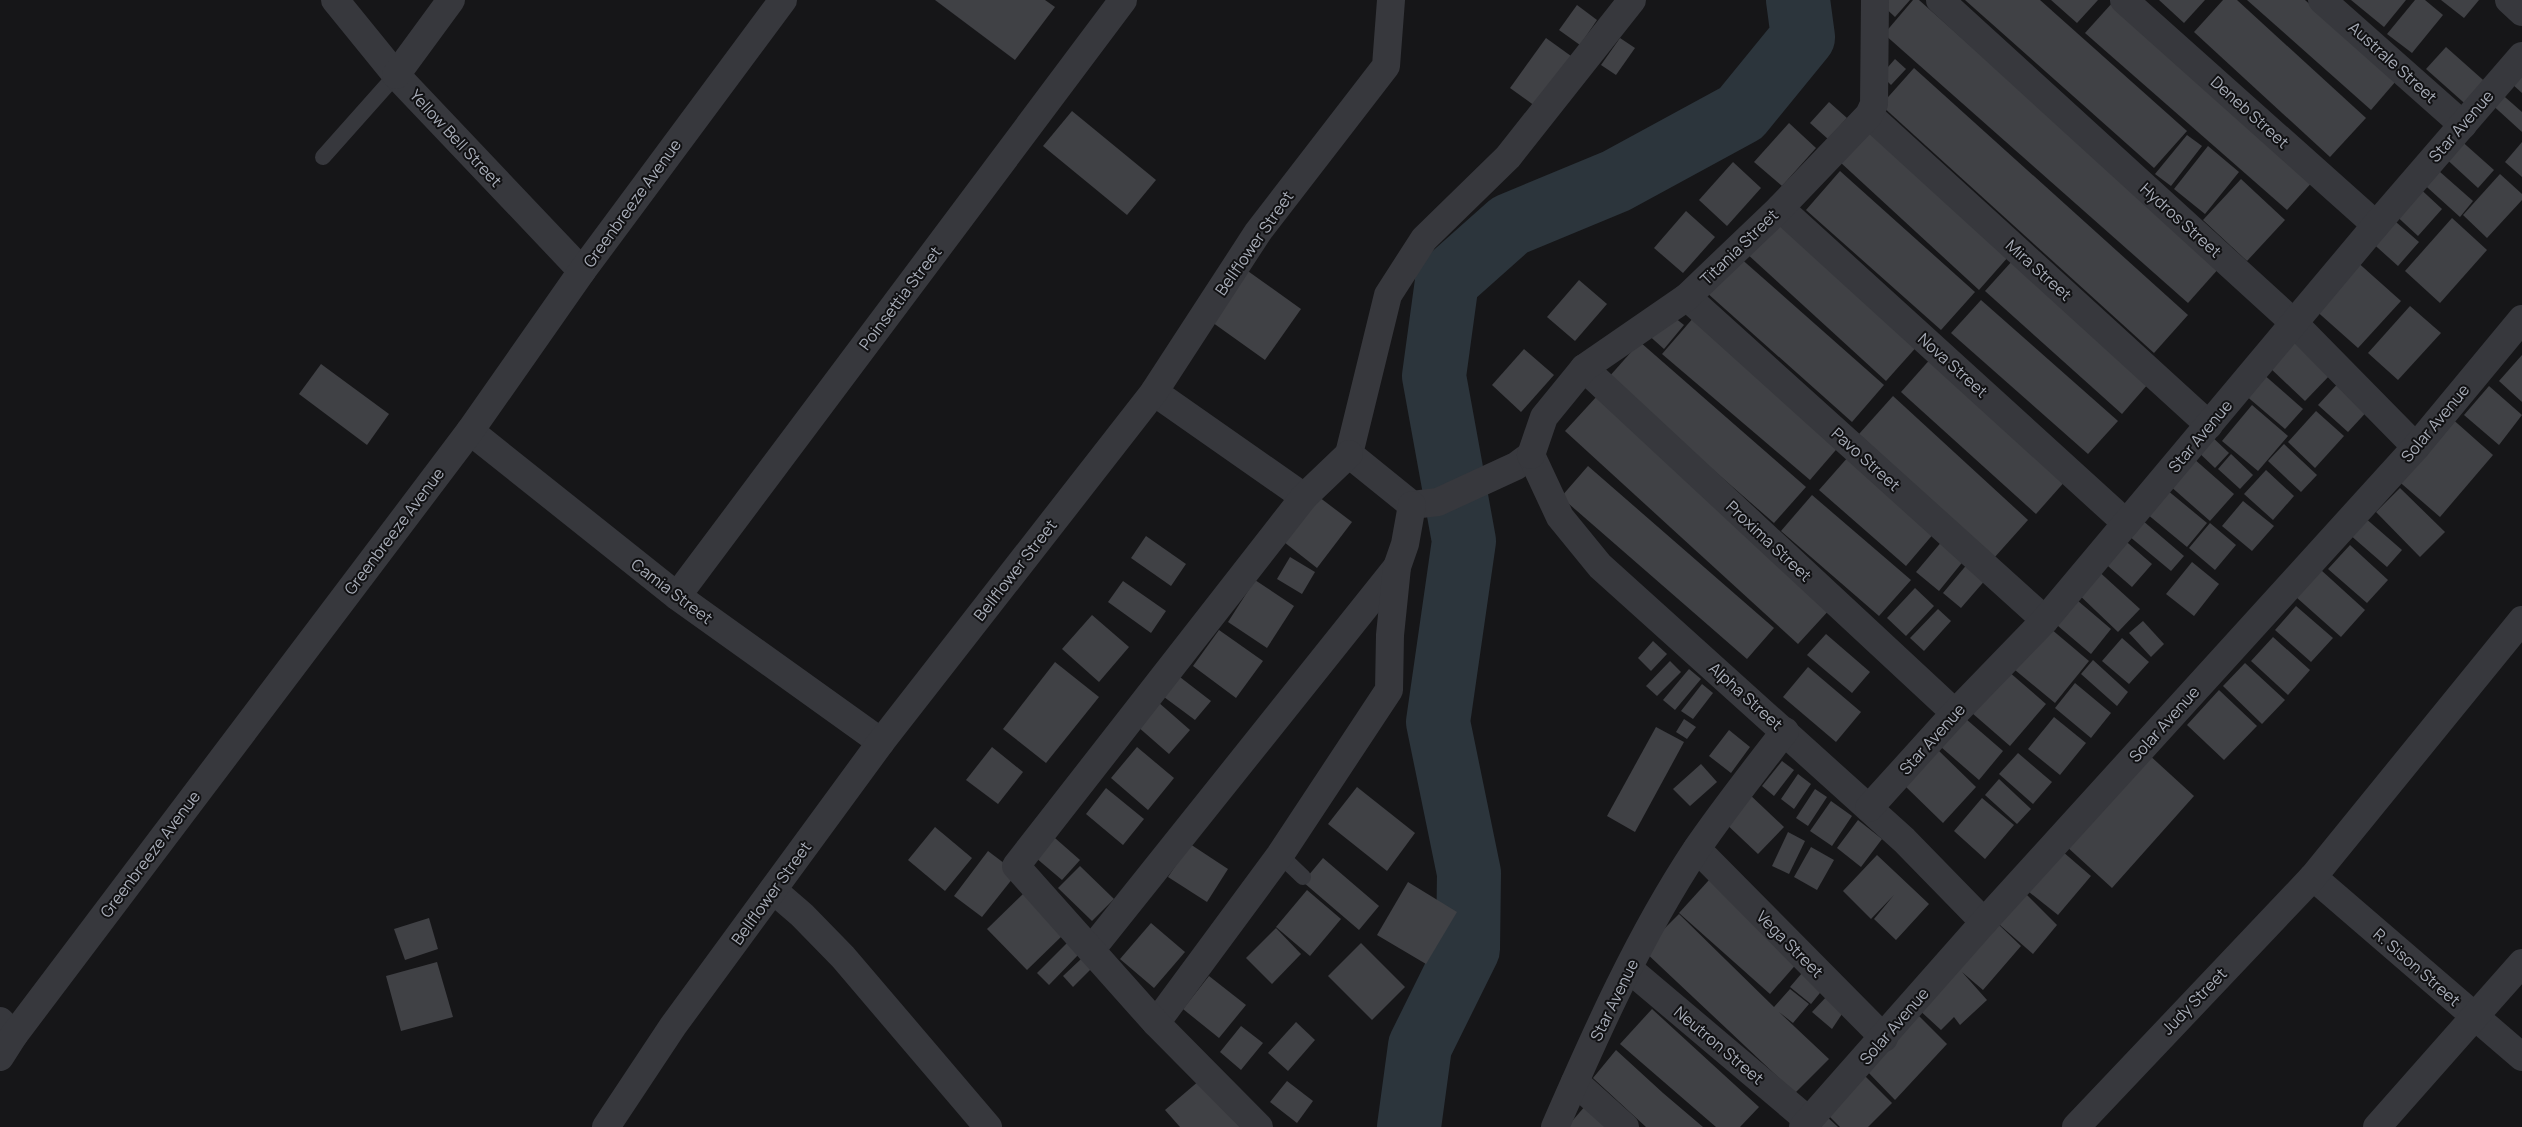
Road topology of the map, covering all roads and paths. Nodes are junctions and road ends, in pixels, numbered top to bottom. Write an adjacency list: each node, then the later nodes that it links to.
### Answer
1 (335, 0): 14 (street, Yellow Bell Street)
2 (451, 0): 14 (street)
3 (783, 0): 20 (street, Greenbreeze Avenue)
4 (1123, 0): 35 (street, Poinsettia Street)
5 (1391, 0): 25 (street, Bellflower Street)
6 (1632, 0): 29 (street)
7 (1875, 0): 15 (street)
8 (1940, 0): 23 (street, Hydros Street)
9 (2124, 0): 19 (street, Deneb Street)
10 (2322, 0): 16 (street, Australe Street)
11 (2509, 0): 12 (street)
12 (2522, 12)
13 (2522, 56): 16 (street, Star Avenue)
14 (396, 75): 17 (lane); 20 (street, Yellow Bell Street)
15 (1869, 115): 18 (street, Titania Street); 26 (street, Mira Street)
16 (2463, 125): 19 (street, Star Avenue)
17 (323, 157)
18 (1780, 208): 21 (street, Titania Street); 33 (street, Nova Street)
19 (2376, 224): 23 (street, Star Avenue)
20 (582, 271): 27 (street, Greenbreeze Avenue)
21 (1687, 297): 24 (street, Titania Street); 36 (street, Pavo Street)
22 (2522, 319): 28 (street, Solar Avenue)
23 (2294, 323): 26 (street, Star Avenue); 28 (street, Hydros Street)
24 (1584, 368): 30 (street, Titania Street); 38 (street, Proxima Street)
25 (1154, 392): 31 (street); 40 (street, Bellflower Street)
26 (2208, 425): 33 (street, Star Avenue)
27 (470, 431): 35 (street, Camia Street); 53 (street, Greenbreeze Avenue)
28 (2416, 448): 47 (street, Solar Avenue)
29 (1349, 454): 31 (street); 32 (street)
30 (1524, 460): 32 (street); 39 (street, Alpha Street)
31 (1304, 497): 48 (street)
32 (1425, 503): 34 (street)
33 (2126, 522): 36 (street, Star Avenue)
34 (1397, 567): 43 (street); 48 (street)
35 (677, 596): 40 (street, Camia Street)
36 (2045, 620): 38 (street, Star Avenue)
37 (2522, 620): 45 (street, Judy Street)
38 (1954, 713): 41 (street, Star Avenue)
39 (1785, 731): 41 (street, Alpha Street); 42 (street, Star Avenue)
40 (881, 742): 46 (street, Bellflower Street)
41 (1869, 808): 47 (street, Alpha Street)
42 (1696, 849): 50 (street, Star Avenue); 54 (street, Vega Street)
43 (1280, 855): 44 (lane); 52 (street)
44 (1304, 877)
45 (2313, 877): 51 (street, R. Sison Street); 63 (street, Judy Street)
46 (773, 890): 58 (street, Bellflower Street); 59 (street)
47 (1984, 922): 54 (street, Solar Avenue)
48 (1091, 950): 52 (street)
49 (2522, 963): 51 (street)
50 (1629, 969): 56 (street, Star Avenue); 57 (street, Neutron Street)
51 (2474, 1017): 55 (street, R. Sison Street); 64 (street)
52 (1156, 1023): 60 (street)
53 (5, 1038)
54 (1884, 1038): 57 (street, Solar Avenue)
55 (2522, 1057)
56 (1575, 1082): 61 (street, Star Avenue); 62 (street)
57 (1806, 1124)
58 (606, 1127)
59 (988, 1127)
60 (1260, 1127)
61 (1555, 1127)
62 (1625, 1127)
63 (2076, 1127)
64 (2377, 1127)

